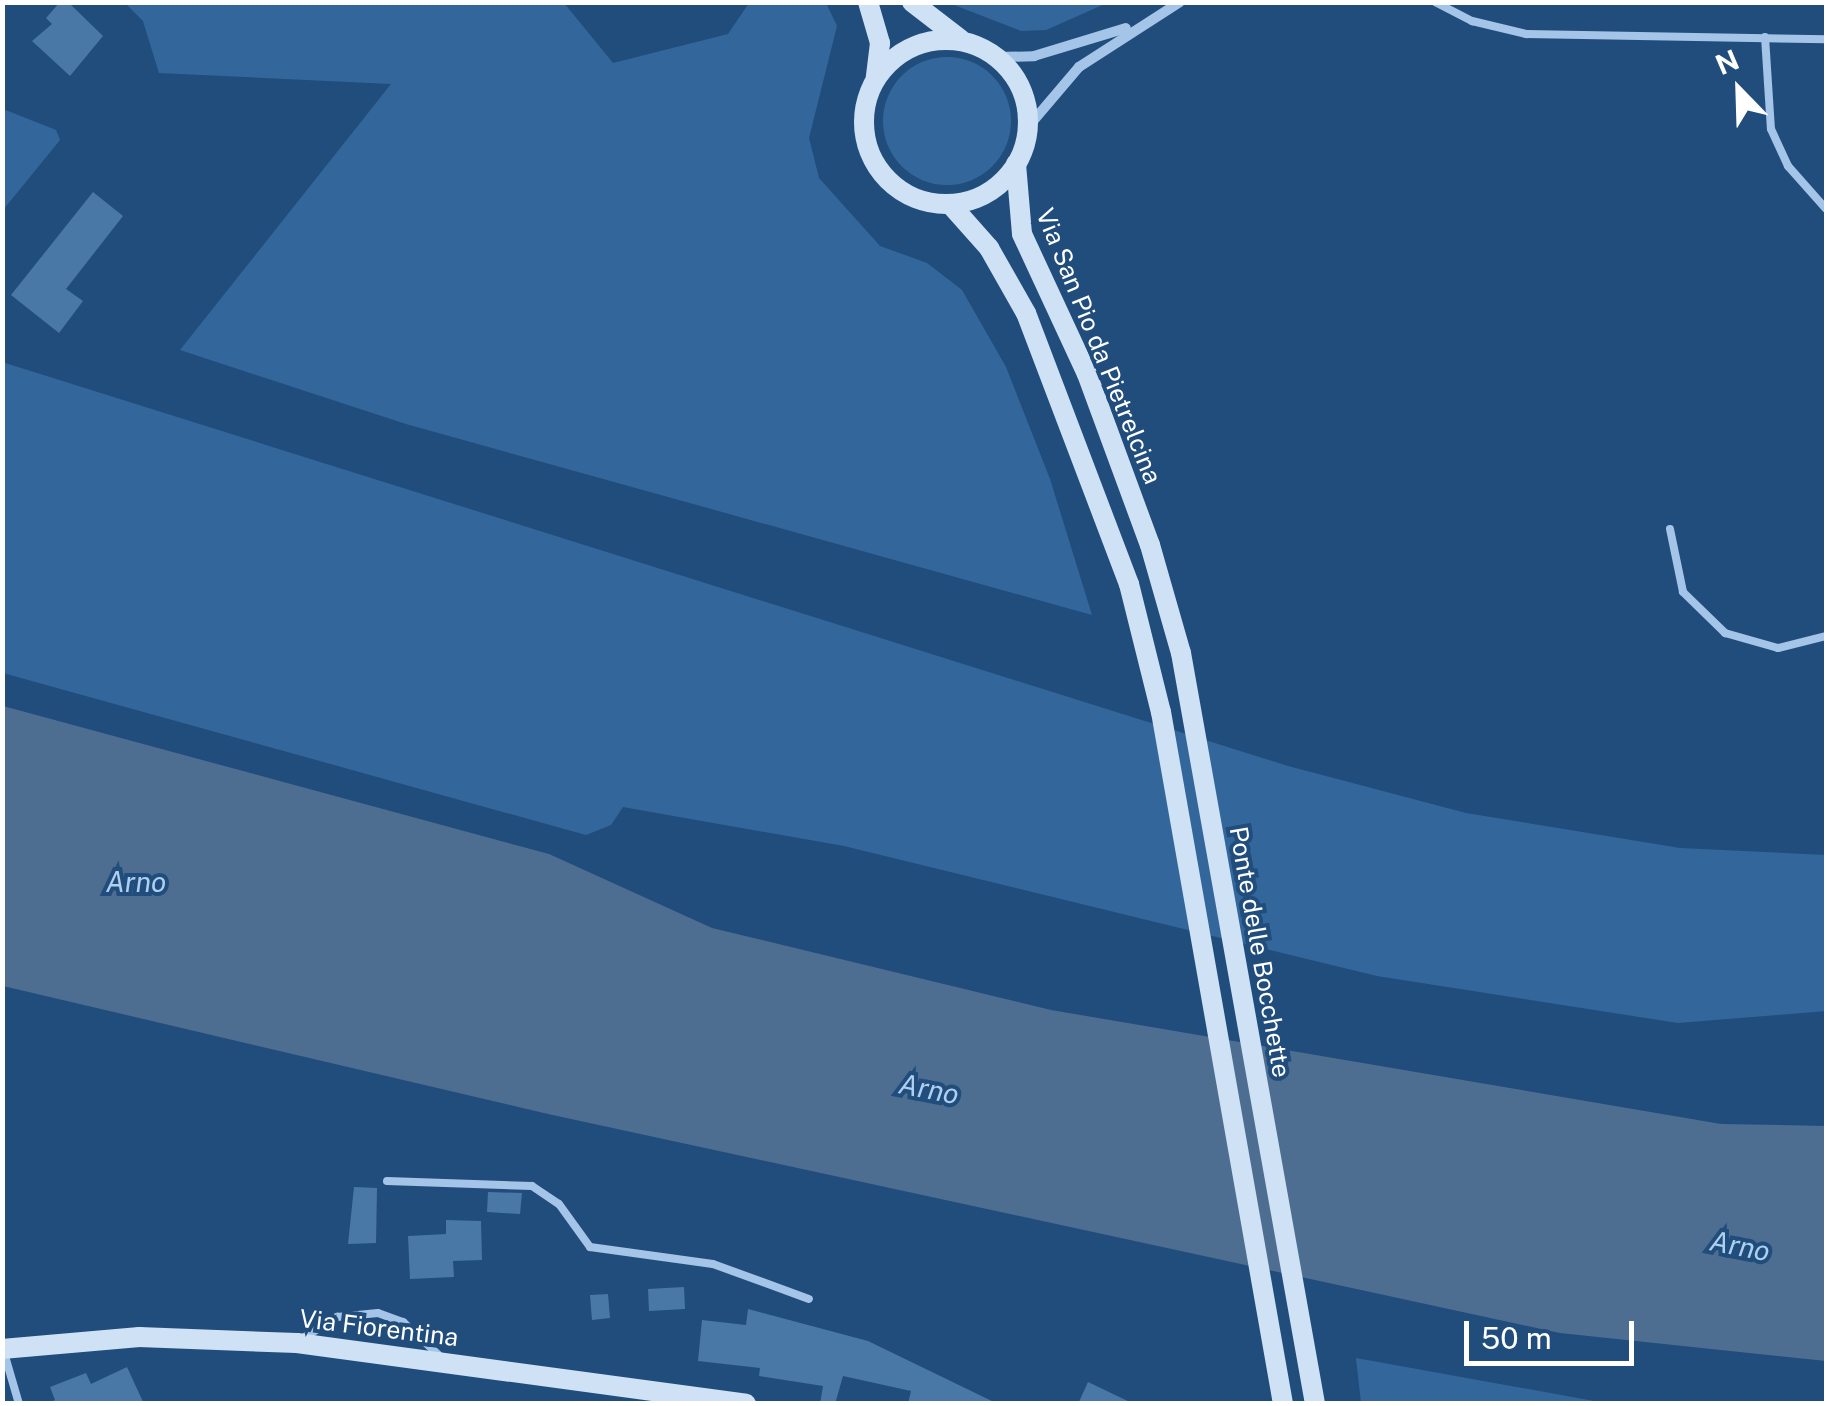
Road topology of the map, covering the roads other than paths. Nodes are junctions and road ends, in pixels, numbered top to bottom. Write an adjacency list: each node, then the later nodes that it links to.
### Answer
1 (868, 2): 10 (main road)
2 (912, 2): 8 (main road)
3 (1180, 2): 5 (street)
4 (1439, 4): 6 (lane)
5 (1142, 23): 9 (street); 11 (street)
6 (1765, 38): 7 (lane); 14 (lane)
7 (1826, 39)
8 (966, 42): 9 (main road); 10 (main road)
9 (995, 56): 11 (main road)
10 (876, 78): 13 (main road)
11 (1028, 127): 12 (main road)
12 (1016, 164): 13 (main road); 16 (main road, Via San Pio da Pietrelcina)
13 (950, 204): 25 (main road)
14 (1826, 209)
15 (1670, 530): 17 (lane)
16 (1150, 545): 26 (main road, Ponte delle Bocchette)
17 (1826, 636)
18 (387, 1181): 19 (lane)
19 (809, 1299)
20 (297, 1343): 21 (main road, Via Fiorentina); 22 (main road, Via Fiorentina); 22 (lane)
21 (3, 1349): 23 (lane)
22 (445, 1361): 24 (main road, Via Fiorentina)
23 (19, 1404)
24 (746, 1404)
25 (1283, 1404)
26 (1316, 1404)

